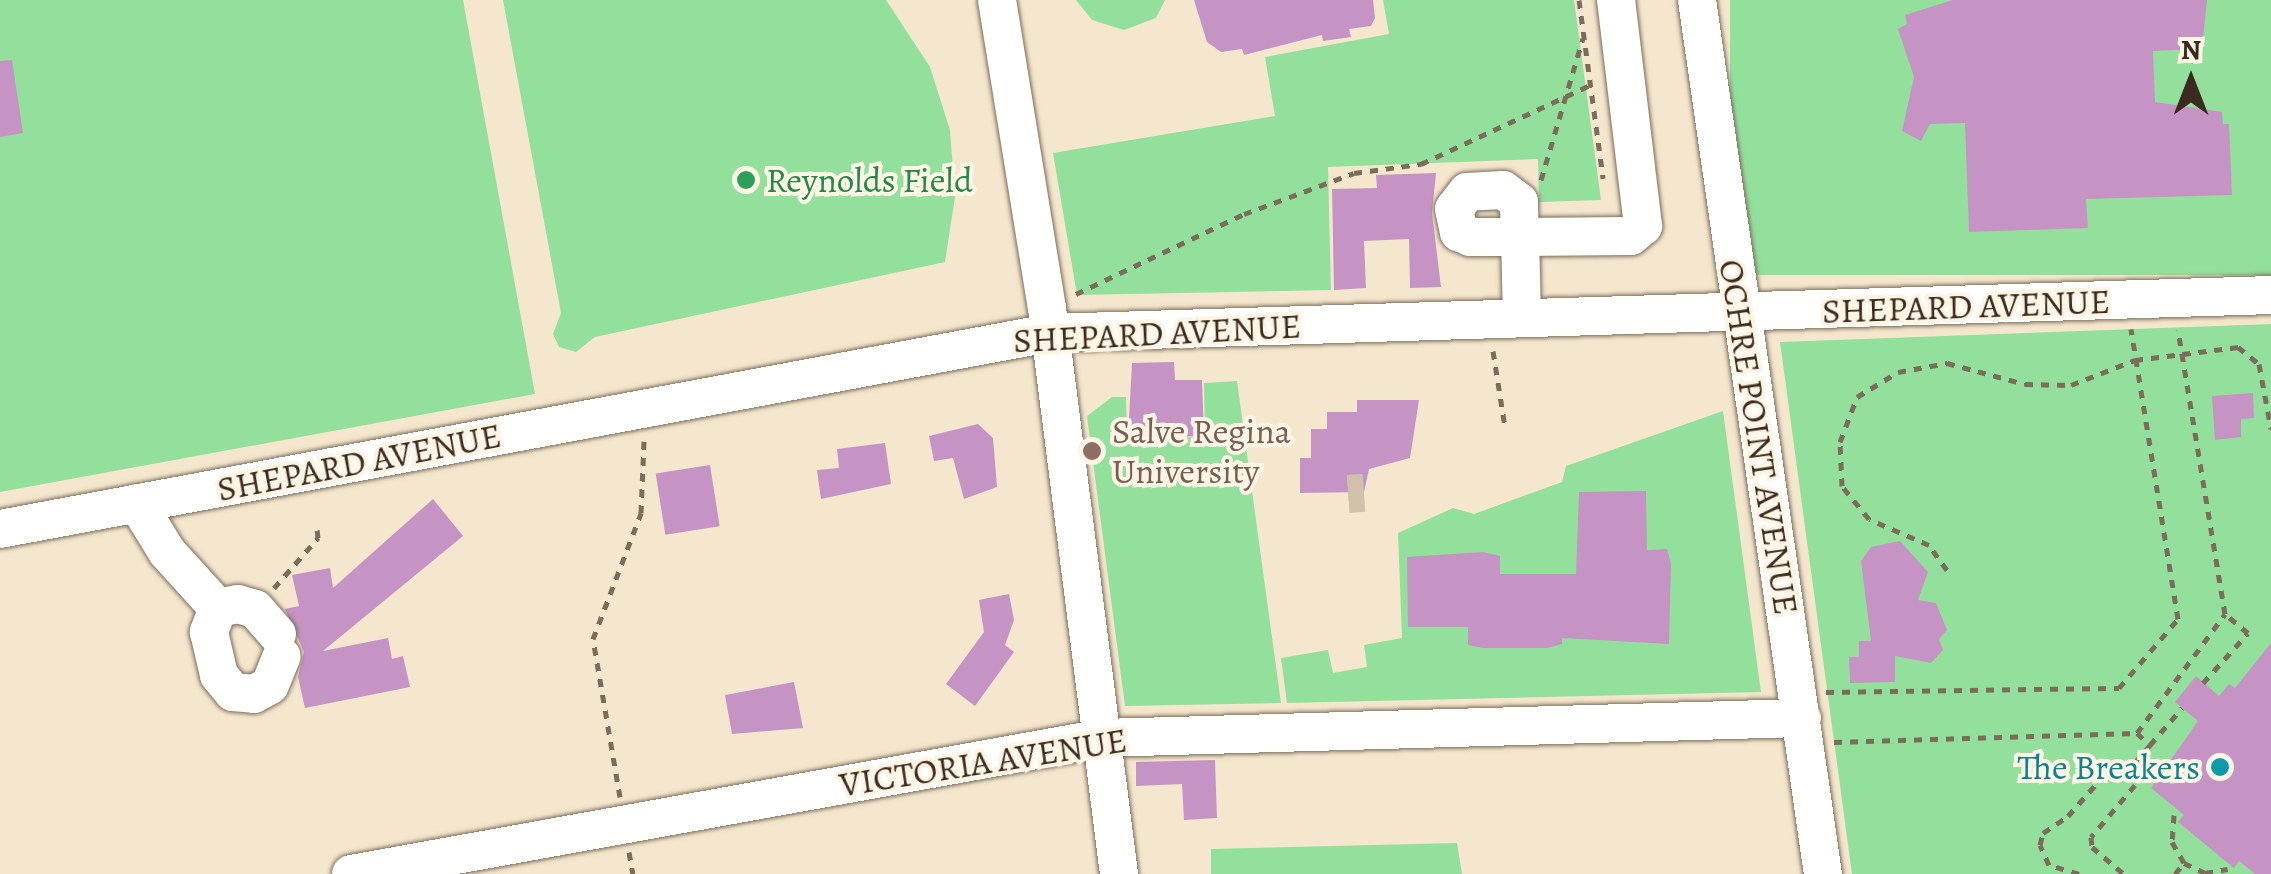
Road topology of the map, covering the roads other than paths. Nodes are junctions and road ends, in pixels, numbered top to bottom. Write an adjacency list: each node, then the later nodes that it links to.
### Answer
1 (996, 0): 7 (street)
2 (1616, 0): 6 (street)
3 (1697, 0): 5 (street, OCHRE POINT AVENUE)
4 (2271, 295): 5 (street, SHEPARD AVENUE)
5 (1738, 313): 6 (street, SHEPARD AVENUE); 11 (street, OCHRE POINT AVENUE)
6 (1510, 318): 7 (street, SHEPARD AVENUE)
7 (1048, 320): 8 (street, SHEPARD AVENUE); 12 (street)
8 (137, 503): 9 (street, SHEPARD AVENUE); 10 (street)
9 (0, 529)
10 (218, 608): 10 (street)
11 (1802, 718): 12 (street, VICTORIA AVENUE); 15 (street, OCHRE POINT AVENUE)
12 (1102, 738): 13 (street, VICTORIA AVENUE); 14 (street)
13 (351, 874)
14 (1119, 874)
15 (1823, 874)

